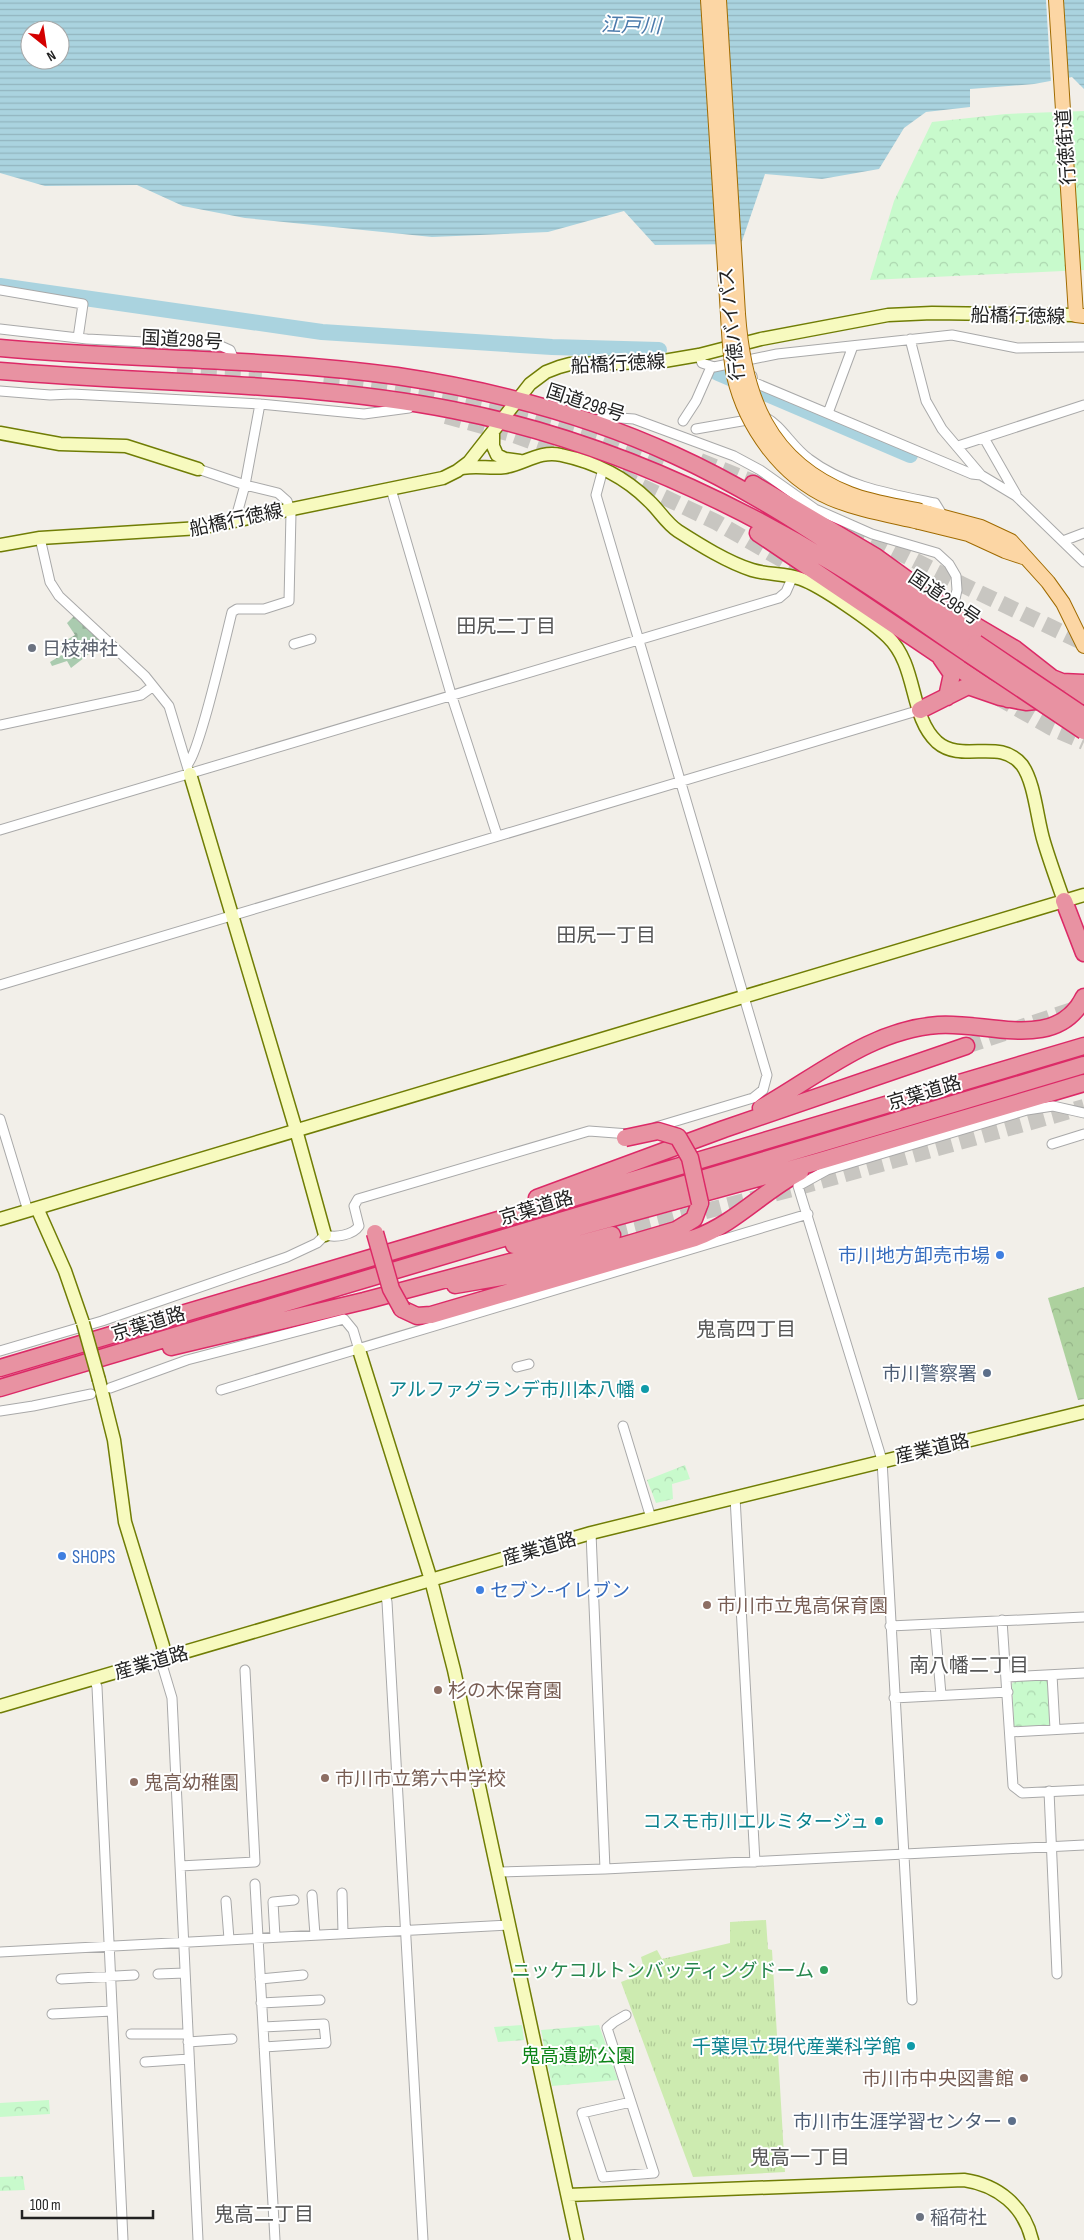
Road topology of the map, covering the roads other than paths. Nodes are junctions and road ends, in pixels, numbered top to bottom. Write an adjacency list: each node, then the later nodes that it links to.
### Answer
1 (708, 0): 44 (main road, 行徳バイパス, bridge)
2 (719, 0): 44 (main road, 行徳バイパス, bridge)
3 (1056, 0): 5 (main road, 行徳街道)
4 (0, 290): 7 (street)
5 (1080, 316): 12 (street, 船橋行徳線)
6 (0, 329): 7 (street)
7 (78, 338): 15 (street)
8 (910, 339): 9 (street); 10 (street); 31 (street)
9 (853, 346): 13 (street); 23 (street)
10 (1084, 347)
11 (0, 348): 15 (highway, 国道298号)
12 (699, 356): 16 (street); 19 (street, 船橋行徳線)
13 (749, 359): 14 (street); 23 (street)
14 (738, 361): 16 (street); 24 (street)
15 (235, 362): 19 (highway, 国道298号)
16 (711, 368): 25 (street)
17 (0, 371): 22 (highway, 国道298号)
18 (0, 391): 20 (street)
19 (516, 400): 26 (highway, 国道298号); 27 (street, 船橋行徳線)
20 (260, 404): 22 (street); 39 (street)
21 (1084, 405): 30 (street)
22 (437, 407): 27 (highway, 国道298号)
23 (828, 413): 38 (street)
24 (756, 417): 28 (street); 43 (street)
25 (683, 421)
26 (590, 423): 32 (highway, 国道298号); 53 (street)
27 (497, 426): 33 (street); 34 (highway, 国道298号); 36 (street, 船橋行徳線)
28 (696, 429)
29 (0, 433): 35 (street)
30 (984, 438): 31 (street); 41 (street)
31 (958, 446): 38 (street)
32 (673, 455): 53 (highway); 59 (highway, 国道298号)
33 (520, 461): 36 (street); 37 (street)
34 (628, 462): 59 (highway, 国道298号); 60 (highway)
35 (198, 468): 39 (street)
36 (463, 468): 40 (street, 船橋行徳線)
37 (603, 469): 52 (street); 55 (street)
38 (981, 474): 41 (street)
39 (245, 485): 42 (street); 45 (street)
40 (391, 489): 42 (street, 船橋行徳線); 64 (street)
41 (1016, 496): 48 (street)
42 (290, 508): 45 (street, 船橋行徳線); 72 (street)
43 (943, 516): 44 (main road, 行徳バイパス); 50 (main road, 行徳バイパス)
44 (920, 517): 50 (main road, 行徳バイパス)
45 (235, 521): 47 (street, 船橋行徳線)
46 (1084, 533): 48 (street)
47 (40, 538): 49 (street, 船橋行徳線); 63 (street)
48 (1063, 541): 51 (street)
49 (0, 546)
50 (1023, 557): 58 (main road, 行徳バイパス)
51 (1084, 562)
52 (793, 576): 55 (street); 68 (street)
53 (952, 612): 56 (highway)
54 (310, 639): 57 (street)
55 (639, 640): 64 (street); 73 (street)
56 (1004, 642): 61 (highway); 62 (highway)
57 (294, 644)
58 (1084, 646)
59 (972, 648): 69 (highway, 国道298号, bridge); 71 (highway, 国道298号, bridge)
60 (935, 650): 61 (highway); 66 (highway)
61 (966, 672): 66 (highway); 67 (highway)
62 (1084, 683)
63 (152, 687): 70 (street); 72 (street)
64 (451, 694): 72 (street); 75 (street)
65 (1084, 696): 67 (highway)
66 (947, 697): 67 (highway); 68 (highway)
67 (1008, 699)
68 (920, 710): 73 (street); 77 (street)
69 (1084, 716)
70 (0, 725)
71 (1084, 731)
72 (188, 770): 74 (street); 78 (street)
73 (681, 782): 75 (street); 81 (street)
74 (0, 830)
75 (497, 835): 78 (street)
76 (1084, 895): 77 (street)
77 (1064, 901): 79 (highway); 81 (street)
78 (232, 916): 80 (street); 92 (street)
79 (1084, 953)
80 (0, 985)
81 (743, 997): 92 (street); 101 (street)
82 (1084, 997): 91 (highway)
83 (966, 1046): 91 (highway)
84 (1084, 1046): 103 (highway, 京葉道路)
85 (1084, 1065): 104 (highway, 京葉道路)
86 (1084, 1083): 88 (highway)
87 (1084, 1094): 88 (highway)
88 (1023, 1100): 96 (highway)
89 (1084, 1113): 98 (street)
90 (0, 1119): 97 (street)
91 (724, 1129): 103 (highway)
92 (296, 1130): 97 (street); 101 (street)
93 (1084, 1134): 95 (street)
94 (625, 1138): 105 (highway, bridge)
95 (1052, 1144)
96 (820, 1161): 100 (highway, bridge); 104 (highway)
97 (33, 1210): 99 (street); 129 (street, bridge)
98 (808, 1214): 106 (street); 119 (street)
99 (0, 1219)
100 (375, 1233)
101 (325, 1235): 107 (street)
102 (612, 1235): 105 (highway)
103 (392, 1251): 110 (highway, 京葉道路)
104 (364, 1279): 111 (highway, 京葉道路)
105 (364, 1301): 111 (highway)
106 (359, 1350): 113 (street); 114 (street); 123 (street)
107 (0, 1351)
108 (529, 1364): 109 (street)
109 (516, 1367)
110 (0, 1368)
111 (26, 1381): 112 (highway, 京葉道路)
112 (0, 1388)
113 (110, 1388)
114 (221, 1390)
115 (91, 1394): 116 (street)
116 (0, 1410)
117 (1084, 1412): 119 (street, 産業道路)
118 (623, 1426): 121 (street)
119 (882, 1460): 120 (street, 産業道路); 128 (street)
120 (735, 1497): 121 (street, 産業道路); 147 (street)
121 (652, 1518): 122 (street, 産業道路)
122 (591, 1533): 123 (street, 産業道路); 149 (street)
123 (431, 1580): 124 (street, 産業道路); 150 (street)
124 (385, 1594): 129 (street, 産業道路); 157 (street)
125 (1084, 1617): 126 (street)
126 (1002, 1620): 127 (street); 133 (street)
127 (935, 1624): 128 (street); 136 (street)
128 (890, 1626): 137 (street)
129 (164, 1658): 134 (street, 産業道路); 148 (street)
130 (245, 1670): 148 (street)
131 (1084, 1673): 132 (street)
132 (1052, 1675): 133 (street); 140 (street)
133 (1007, 1677): 135 (street)
134 (94, 1679): 138 (street, 産業道路); 164 (street)
135 (1008, 1692): 136 (street); 141 (street)
136 (941, 1695): 137 (street)
137 (894, 1698): 146 (street)
138 (0, 1706)
139 (1084, 1728): 140 (street)
140 (1055, 1729): 141 (street)
141 (1010, 1732): 143 (street)
142 (1084, 1790): 143 (street)
143 (1050, 1792): 145 (street)
144 (1084, 1845): 145 (street)
145 (1052, 1847): 146 (street); 168 (street)
146 (903, 1856): 147 (street); 175 (street)
147 (755, 1862): 149 (street)
148 (180, 1866): 163 (street)
149 (605, 1869): 150 (street)
150 (499, 1872): 156 (street)
151 (256, 1884): 161 (street)
152 (342, 1893): 158 (street)
153 (312, 1895): 159 (street)
154 (294, 1900): 160 (street)
155 (226, 1901): 162 (street)
156 (509, 1925): 157 (street); 188 (street)
157 (406, 1930): 158 (street); 192 (street)
158 (343, 1933): 159 (street)
159 (315, 1935): 160 (street)
160 (275, 1937): 161 (street)
161 (257, 1938): 162 (street); 173 (street)
162 (229, 1940): 163 (street)
163 (183, 1942): 164 (street); 166 (street)
164 (109, 1946): 165 (street); 171 (street)
165 (0, 1952)
166 (185, 1973): 167 (street); 182 (street)
167 (158, 1974)
168 (1057, 1974)
169 (134, 1975): 171 (street)
170 (303, 1975): 173 (street)
171 (110, 1976): 172 (street); 177 (street)
172 (61, 1979)
173 (260, 1979): 176 (street)
174 (320, 2000): 176 (street)
175 (912, 2000)
176 (261, 2003): 180 (street)
177 (112, 2011): 178 (street); 189 (street)
178 (52, 2014)
179 (626, 2015): 187 (street)
180 (263, 2027): 184 (street); 184 (street)
181 (131, 2034): 182 (street)
182 (188, 2038): 183 (street); 185 (street)
183 (232, 2039)
184 (264, 2047): 191 (street)
185 (189, 2059): 186 (street); 190 (street)
186 (145, 2062)
187 (631, 2102): 187 (street)
188 (568, 2195): 193 (street); 194 (street)
189 (123, 2240)
190 (198, 2240)
191 (275, 2240)
192 (423, 2240)
193 (576, 2240)
194 (1032, 2240)

